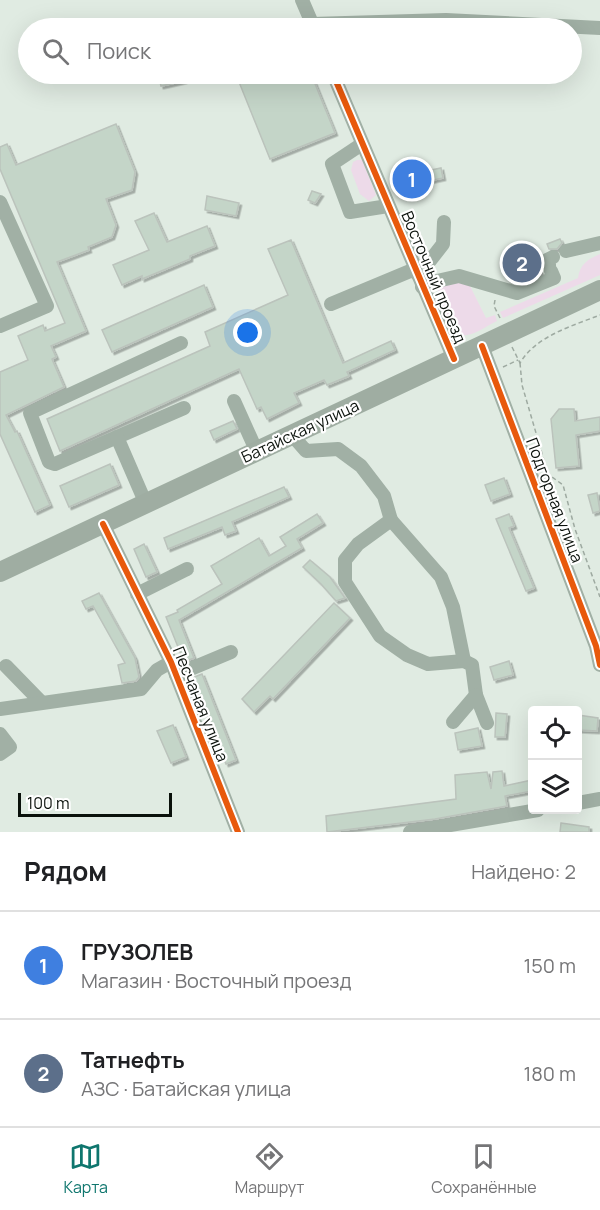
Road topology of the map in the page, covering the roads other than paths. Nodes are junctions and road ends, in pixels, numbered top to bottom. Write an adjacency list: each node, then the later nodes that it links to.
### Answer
1 (302, 0): 2 (street)
2 (310, 18)
3 (582, 27): 4 (street)
4 (600, 28)
5 (337, 84): 6 (street, Восточный проезд)
6 (362, 144): 8 (street, Восточный проезд); 8 (street)
7 (0, 202): 15 (street)
8 (388, 206): 11 (street, Восточный проезд)
9 (444, 222): 11 (street)
10 (600, 243): 12 (street)
11 (415, 271): 12 (street, Восточный проезд); 14 (street)
12 (422, 287): 18 (street, Восточный проезд)
13 (600, 290): 17 (highway, Батайская улица)
14 (331, 304)
15 (0, 326)
16 (181, 343): 22 (street)
17 (482, 346): 18 (highway, Батайская улица); 32 (street, Подгорная улица)
18 (454, 359): 21 (highway, Батайская улица)
19 (234, 401): 23 (street)
20 (183, 408): 22 (street)
21 (292, 435): 23 (highway, Батайская улица); 25 (street)
22 (117, 437): 24 (street)
23 (257, 452): 24 (highway, Батайская улица)
24 (146, 504): 26 (highway, Батайская улица)
25 (391, 520): 31 (street); 31 (street)
26 (103, 524): 28 (highway, Батайская улица); 29 (street, Песчаная улица)
27 (187, 569): 29 (street)
28 (0, 572)
29 (137, 594): 34 (street, Песчаная улица)
30 (231, 652): 34 (street)
31 (464, 661): 35 (street)
32 (600, 665)
33 (6, 666): 36 (street)
34 (174, 669): 36 (street); 45 (street, Песчаная улица)
35 (476, 694): 38 (street); 39 (street)
36 (41, 702): 37 (street)
37 (0, 709)
38 (453, 722)
39 (487, 723)
40 (0, 734): 41 (street)
41 (0, 754)
42 (600, 799): 43 (street)
43 (582, 802)
44 (528, 812): 46 (street)
45 (238, 832)
46 (410, 832)

